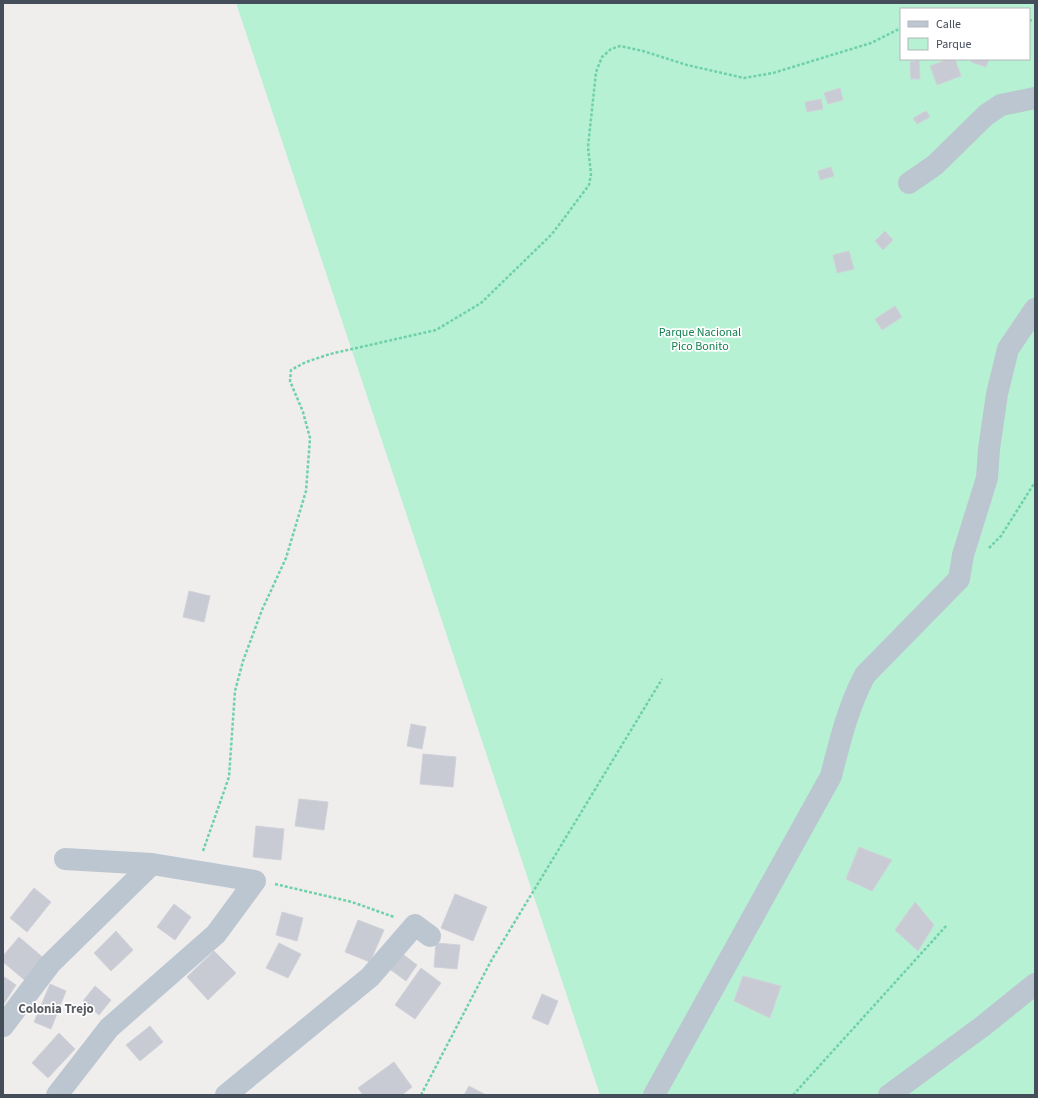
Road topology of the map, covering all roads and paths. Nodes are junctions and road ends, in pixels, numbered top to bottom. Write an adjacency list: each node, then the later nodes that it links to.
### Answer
1 (900, 28): 10 (path)
2 (1035, 98): 3 (street)
3 (909, 182)
4 (1035, 309): 19 (street)
5 (1035, 482): 6 (path)
6 (985, 552)
7 (662, 679): 18 (path)
8 (65, 859): 9 (street)
9 (152, 864): 10 (street); 15 (street)
10 (196, 871): 11 (street)
11 (255, 880): 13 (path); 16 (street)
12 (947, 924): 20 (path)
13 (423, 930): 17 (street)
14 (1035, 984): 21 (street)
15 (3, 1026)
16 (57, 1095)
17 (226, 1095)
18 (421, 1095)
19 (654, 1095)
20 (792, 1095)
21 (889, 1095)

